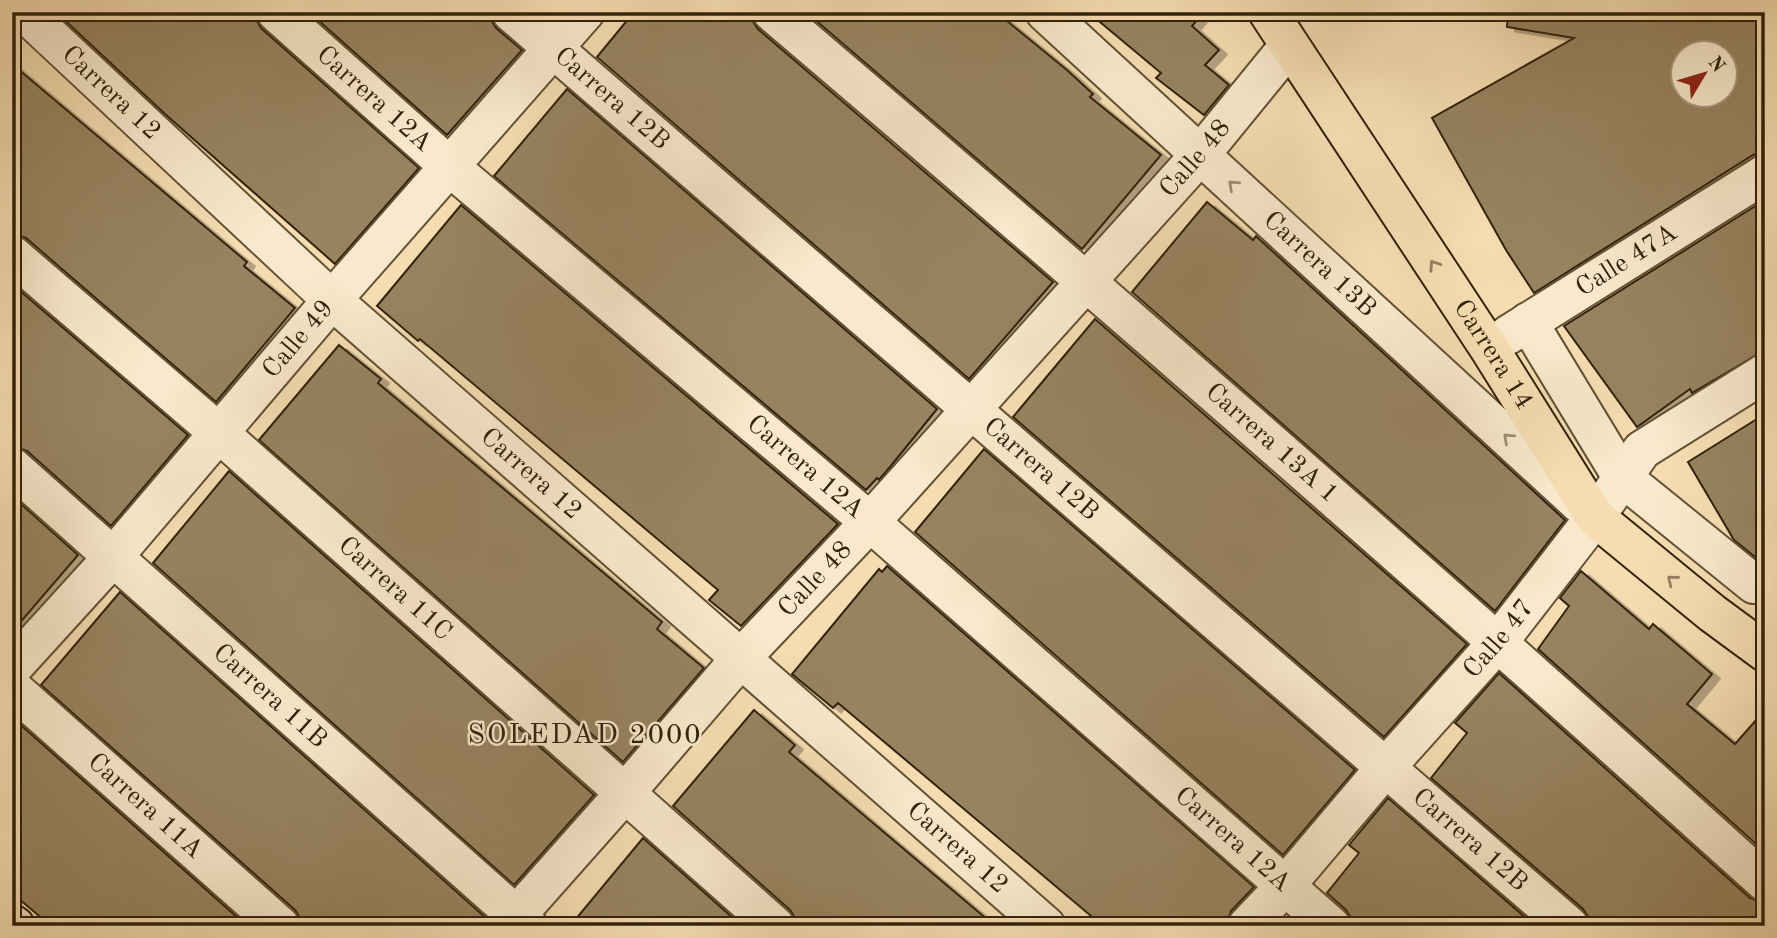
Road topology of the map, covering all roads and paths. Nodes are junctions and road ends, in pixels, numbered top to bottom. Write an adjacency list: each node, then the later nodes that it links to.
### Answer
1 (24, 12): 15 (street, Carrera 12)
2 (276, 12): 11 (street, Carrera 12A)
3 (511, 12): 9 (street, Carrera 12B)
4 (585, 12): 9 (street, Calle 49)
5 (772, 12): 14 (street, Carrera 13A 1)
6 (1045, 12): 10 (street, Carrera 13B)
7 (1268, 12): 8 (main road, Carrera 14)
8 (1289, 46): 10 (street, Calle 48); 17 (main road, Carrera 14, one-way to 8)
9 (552, 50): 11 (street, Calle 49); 19 (street, Carrera 12B)
10 (1200, 155): 14 (street, Calle 48); 23 (street, Carrera 13B, one-way to 10)
11 (450, 167): 15 (street, Calle 49); 24 (street, Carrera 12A)
12 (1765, 174): 16 (street, Calle 47A)
13 (12, 255): 20 (street, Carrera 11C)
14 (1085, 281): 19 (street, Calle 48); 28 (street, Carrera 13A 1)
15 (332, 300): 20 (street, Calle 49); 30 (street, Carrera 12)
16 (1528, 322): 17 (street, Calle 47A); 22 (street)
17 (1489, 348): 23 (main road, Carrera 14)
18 (1765, 373): 22 (street, Calle 47)
19 (971, 407): 24 (street, Calle 48); 33 (street, Carrera 12B)
20 (219, 433): 25 (street, Calle 49); 34 (street, Carrera 11C)
21 (12, 467): 25 (street, Carrera 11B)
22 (1622, 477): 23 (street, Calle 47); 26 (street)
23 (1595, 517): 27 (main road, Carrera 14, one-way to 23); 28 (street, Calle 47)
24 (870, 522): 30 (street, Calle 48); 36 (street, Carrera 12A)
25 (113, 557): 31 (street, Calle 49); 37 (street, Carrera 11B)
26 (1760, 580): 27 (street)
27 (1712, 613): 29 (main road, Carrera 14)
28 (1499, 641): 33 (street, Calle 47); 35 (street, Carrera 13A 1)
29 (1765, 652)
30 (741, 658): 34 (street, Calle 48); 40 (street, Carrera 12)
31 (12, 668)
32 (12, 688): 38 (street, Carrera 11A)
33 (1385, 768): 36 (street, Calle 47); 43 (street, Carrera 12B)
34 (625, 793): 37 (street, Calle 48); 39 (street, Carrera 11C)
35 (1765, 882)
36 (1285, 886): 41 (street, Calle 47); 42 (street, Carrera 12A)
37 (517, 922)
38 (280, 926)
39 (775, 926)
40 (1046, 926)
41 (1247, 926)
42 (1331, 926)
43 (1569, 926)

